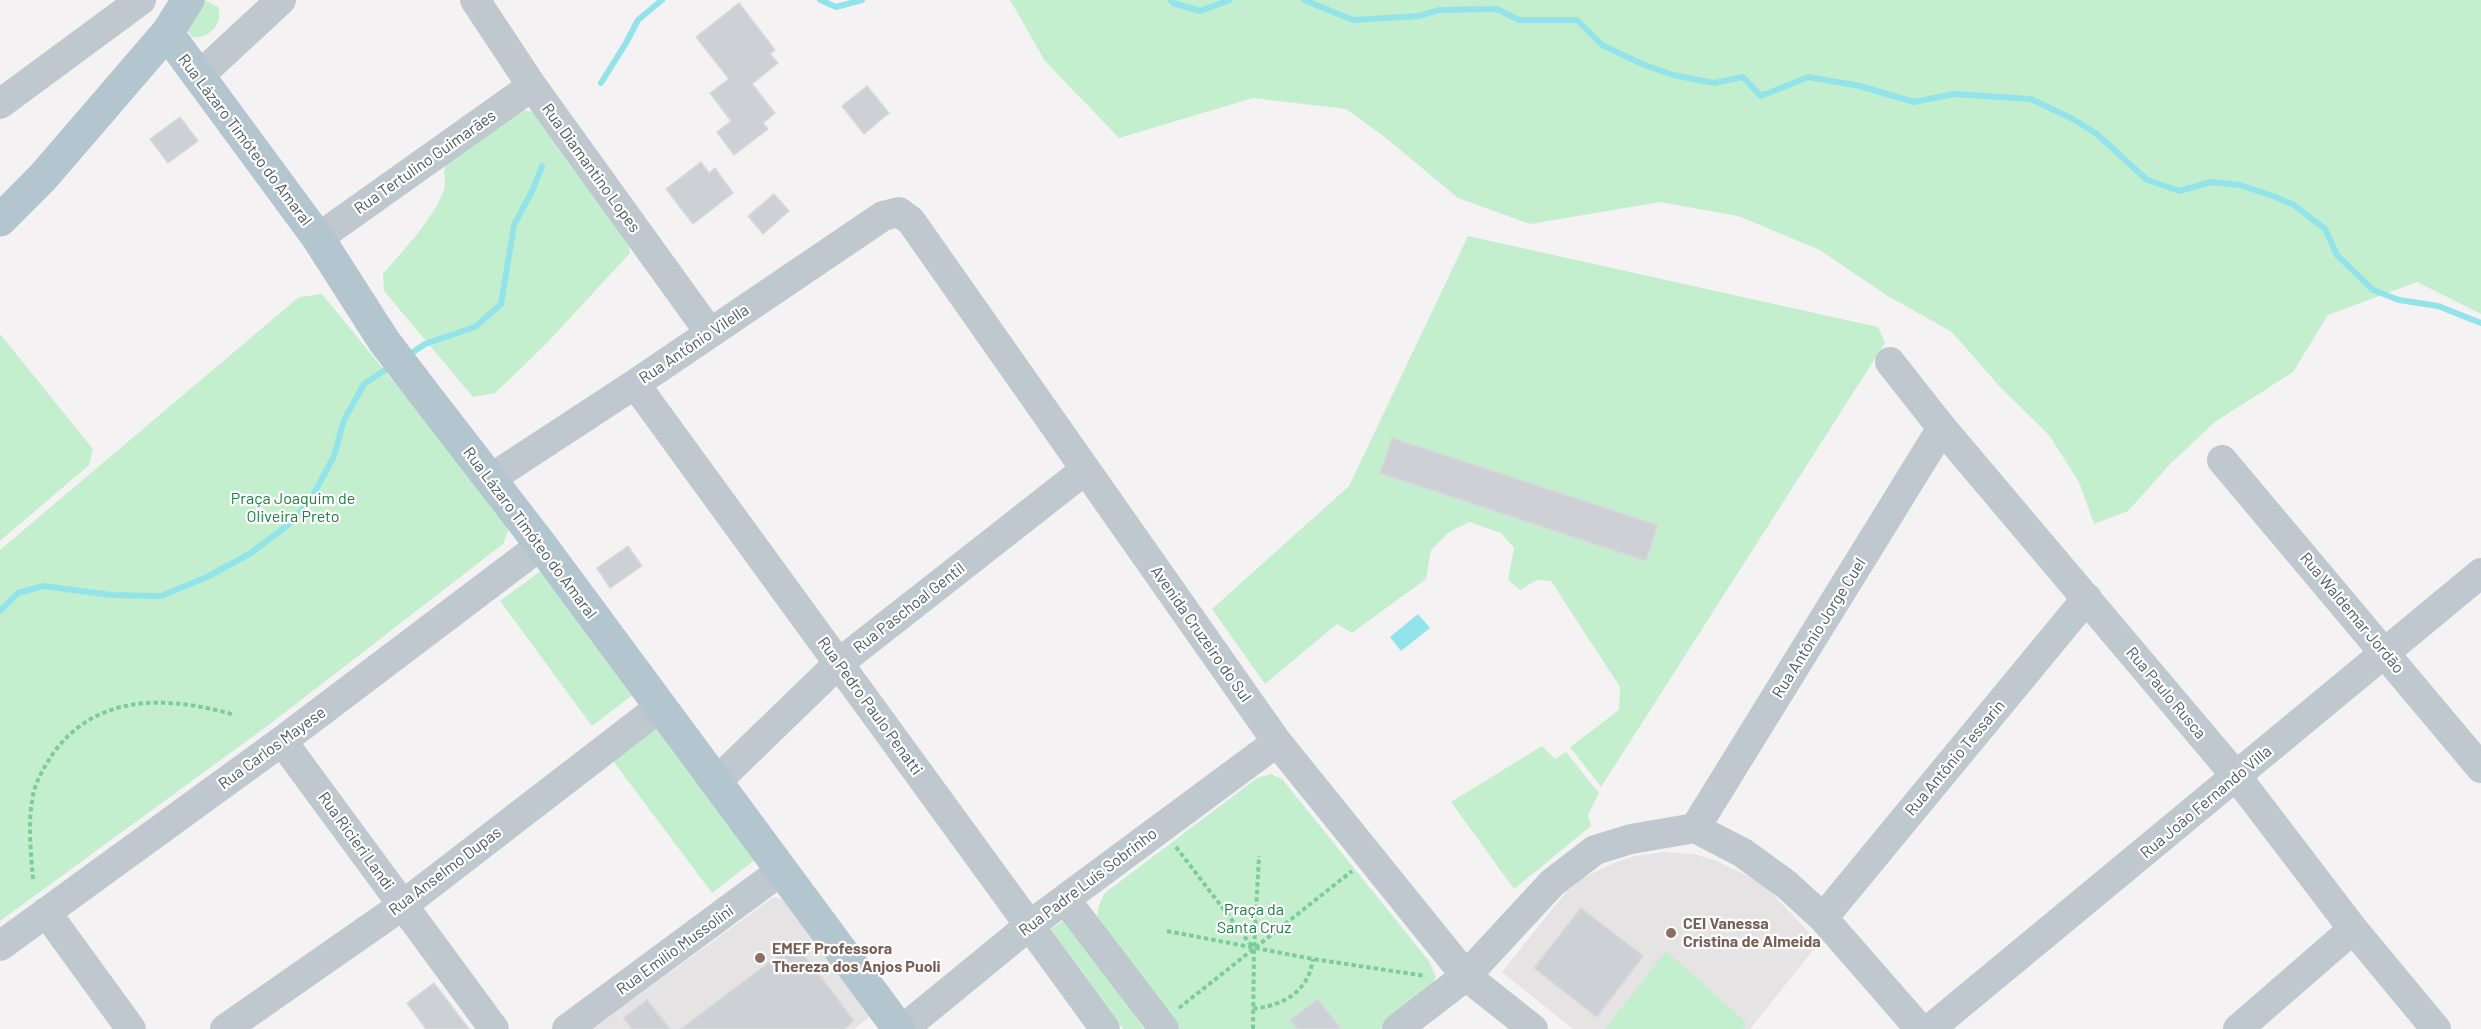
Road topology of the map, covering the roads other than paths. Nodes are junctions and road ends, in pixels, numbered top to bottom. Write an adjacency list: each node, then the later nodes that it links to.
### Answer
1 (143, 0): 5 (street); 8 (street)
2 (188, 0): 5 (main road)
3 (475, 0): 7 (street, Rua Diamantino Lopes)
4 (271, 3): 6 (street)
5 (167, 33): 6 (main road, Rua Lázaro Timóteo do Amaral); 10 (main road)
6 (198, 77): 11 (main road, Rua Lázaro Timóteo do Amaral)
7 (532, 86): 11 (street, Rua Tertulino Guimarães); 12 (street, Rua Diamantino Lopes)
8 (0, 104)
9 (899, 212): 12 (street, Rua Antônio Vilella); 17 (street, Avenida Cruzeiro do Sul)
10 (0, 220)
11 (318, 238): 18 (main road, Rua Lázaro Timóteo do Amaral)
12 (710, 333): 14 (street, Rua Antônio Vilella)
13 (1890, 362): 15 (street, Rua Paulo Rusca)
14 (635, 384): 18 (street, Rua Antônio Vilella); 23 (street, Rua Pedro Paulo Penatti)
15 (1942, 428): 21 (street, Rua Paulo Rusca); 30 (street, Rua Antônio Jorge Cuel)
16 (2222, 460): 22 (street, Rua Waldemar Jordão)
17 (1085, 470): 23 (street, Rua Paschoal Gentil); 26 (street, Avenida Cruzeiro do Sul)
18 (490, 479): 19 (main road, Rua Lázaro Timóteo do Amaral)
19 (541, 545): 24 (main road, Rua Lázaro Timóteo do Amaral); 25 (street, Rua Carlos Mayese)
20 (2481, 573): 22 (street, Rua João Fernando Villa)
21 (2087, 598): 28 (street, Rua Paulo Rusca); 35 (street, Rua Antônio Tessarin)
22 (2385, 652): 27 (street, Rua Waldemar Jordão); 28 (street, Rua João Fernando Villa)
23 (839, 663): 29 (street, Rua Paschoal Gentil); 36 (street, Rua Pedro Paulo Penatti)
24 (660, 707): 29 (main road, Rua Lázaro Timóteo do Amaral); 33 (street, Rua Anselmo Dupas)
25 (282, 741): 33 (street, Rua Ricieri Landi); 34 (street, Rua Carlos Mayese)
26 (1277, 742): 32 (street, Rua Padre Luís Sobrinho); 39 (street, Avenida Cruzeiro do Sul)
27 (2481, 768)
28 (2237, 777): 37 (street, Rua Paulo Rusca); 50 (street, Rua João Fernando Villa)
29 (716, 782): 31 (main road, Rua Lázaro Timóteo do Amaral)
30 (1695, 828): 35 (street); 39 (street)
31 (782, 870): 44 (street, Rua Emílio Mussolini); 45 (main road, Rua Lázaro Timóteo do Amaral)
32 (1065, 899): 36 (street, Rua Padre Luís Sobrinho); 40 (street)
33 (403, 905): 42 (street, Rua Anselmo Dupas); 43 (street, Rua Ricieri Landi)
34 (46, 912): 38 (street, Rua Carlos Mayese); 41 (street)
35 (1823, 918): 49 (street)
36 (1030, 925): 45 (street, Rua Padre Luís Sobrinho); 46 (street, Rua Pedro Paulo Penatti)
37 (2353, 929): 51 (street); 52 (street, Rua Paulo Rusca)
38 (0, 946)
39 (1466, 976): 47 (street); 48 (street, Avenida Cruzeiro do Sul)
40 (1170, 1020)
41 (131, 1029)
42 (225, 1029)
43 (494, 1029)
44 (567, 1029)
45 (901, 1029)
46 (1105, 1029)
47 (1397, 1029)
48 (1533, 1029)
49 (1920, 1029)
50 (1930, 1029)
51 (2238, 1029)
52 (2436, 1029)

